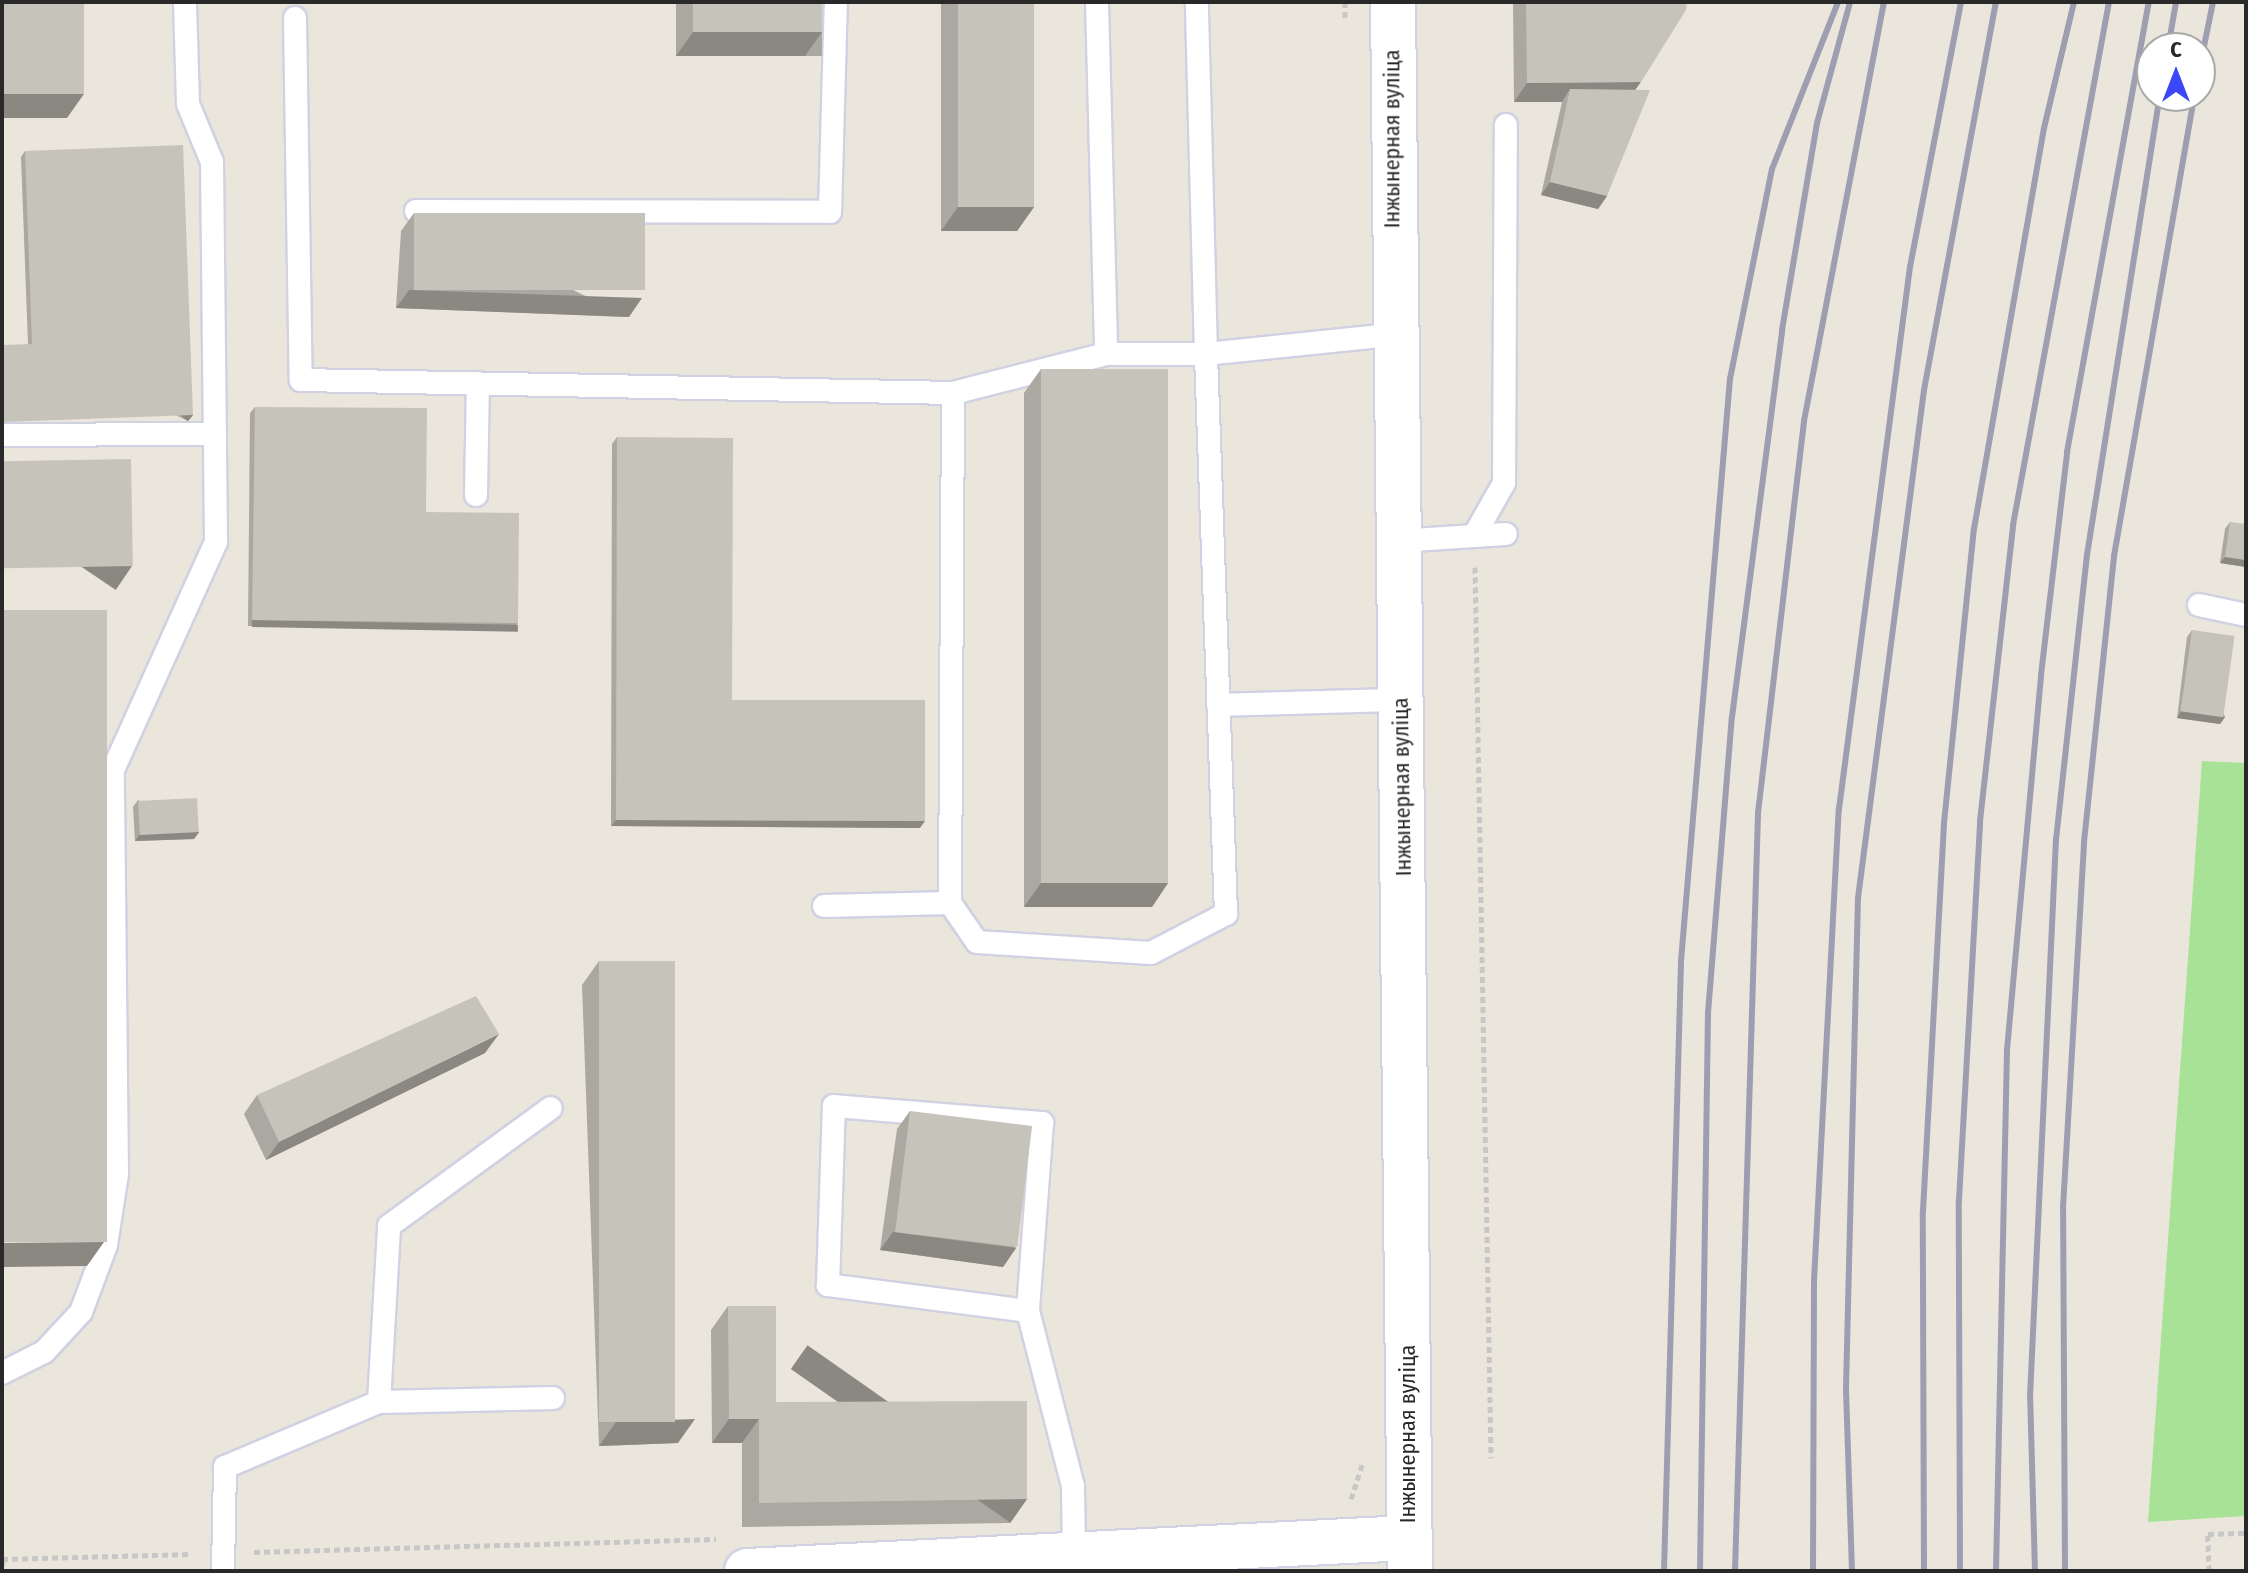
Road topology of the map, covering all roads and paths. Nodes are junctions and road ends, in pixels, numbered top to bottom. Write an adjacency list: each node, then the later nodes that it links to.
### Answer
1 (185, 2): 14 (lane)
2 (836, 2): 8 (lane)
3 (1097, 2): 10 (lane)
4 (1197, 2): 11 (lane)
5 (1393, 2): 9 (street, Інжынерная вуліца)
6 (295, 18): 12 (lane)
7 (1506, 125): 18 (lane)
8 (416, 211)
9 (1391, 335): 11 (lane); 19 (street, Інжынерная вуліца)
10 (1106, 354): 11 (lane); 13 (lane)
11 (1206, 354): 23 (lane)
12 (478, 383): 13 (lane); 16 (lane)
13 (953, 393): 24 (lane)
14 (215, 434): 15 (lane); 28 (lane)
15 (2, 435)
16 (476, 495)
17 (1506, 534): 18 (lane)
18 (1474, 536): 19 (lane); 31 (path)
19 (1398, 541): 22 (street, Інжынерная вуліца)
20 (2199, 605): 21 (lane)
21 (2246, 615)
22 (1400, 700): 23 (lane); 37 (street, Інжынерная вуліца)
23 (1218, 705): 24 (lane)
24 (950, 903): 25 (lane)
25 (824, 906)
26 (551, 1108): 30 (lane)
27 (1028, 1311): 27 (lane); 36 (lane)
28 (2, 1373)
29 (553, 1398): 30 (lane)
30 (379, 1402): 39 (lane)
31 (1491, 1458)
32 (1350, 1500): 33 (path)
33 (1335, 1502)
34 (2246, 1533): 42 (path)
35 (737, 1555): 39 (path); 40 (street)
36 (1074, 1555): 37 (street); 40 (street)
37 (1409, 1555)
38 (3, 1559): 39 (path); 41 (path)
39 (223, 1562)
40 (886, 1568)
41 (3, 1571)
42 (2209, 1571)

